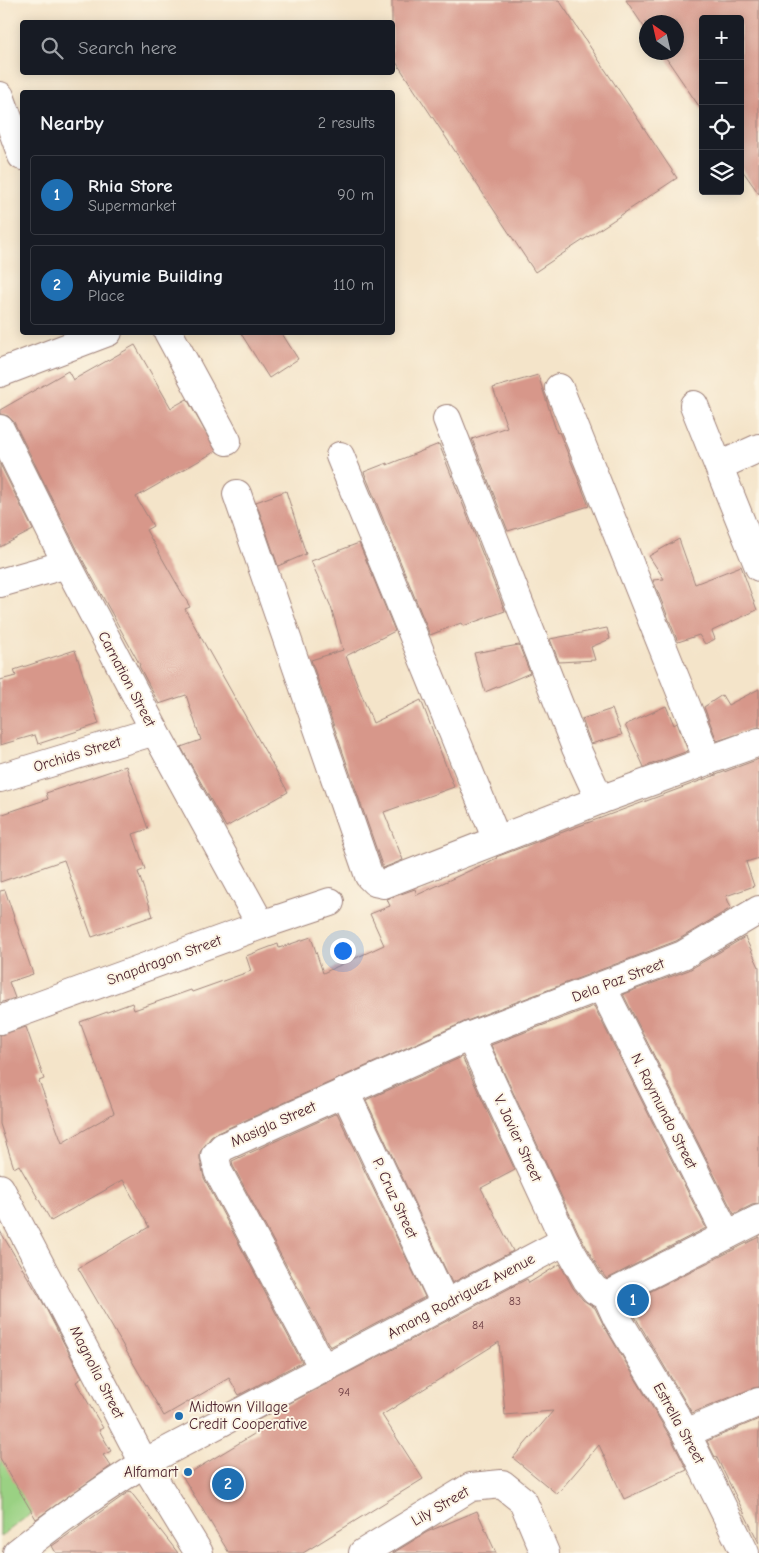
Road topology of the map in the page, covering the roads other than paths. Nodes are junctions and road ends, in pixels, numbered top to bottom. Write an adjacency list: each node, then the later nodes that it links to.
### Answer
1 (0, 96): 2 (street)
2 (15, 157)
3 (100, 335): 5 (street)
4 (170, 335): 10 (street)
5 (0, 374)
6 (559, 388): 20 (street)
7 (694, 405): 13 (street)
8 (447, 419): 22 (street)
9 (0, 429): 15 (street, Carnation Street)
10 (227, 441)
11 (759, 448): 13 (street)
12 (340, 456): 23 (street)
13 (718, 466): 16 (street)
14 (237, 494): 23 (street)
15 (66, 564): 17 (street); 18 (street, Carnation Street)
16 (759, 567)
17 (0, 583)
18 (155, 731): 21 (street, Orchids Street); 26 (street, Carnation Street)
19 (759, 742): 20 (street)
20 (708, 760): 22 (street)
21 (0, 778)
22 (600, 800): 23 (street)
23 (496, 840)
24 (330, 902): 26 (street, Snapdragon Street)
25 (757, 917): 27 (street, Dela Paz Street)
26 (261, 925): 28 (street, Snapdragon Street)
27 (602, 987): 29 (street, Dela Paz Street); 33 (street, N. Raymundo Street)
28 (0, 1020)
29 (470, 1036): 30 (street, Masigla Street); 34 (street, V. Javier Street)
30 (345, 1092): 36 (street, P. Cruz Street); 37 (street, Masigla Street)
31 (0, 1188): 40 (street, Magnolia Street)
32 (759, 1219): 33 (street)
33 (727, 1235): 35 (street)
34 (565, 1241): 35 (street); 36 (street, Amang Rodriguez Avenue)
35 (607, 1296): 39 (street, Estrella Street)
36 (445, 1304): 37 (street, Amang Rodriguez Avenue)
37 (323, 1368): 40 (street, Amang Rodriguez Avenue)
38 (759, 1402): 39 (street)
39 (686, 1433): 45 (street, Estrella Street)
40 (144, 1463): 41 (street, Amang Rodriguez Avenue); 42 (street, Magnolia Street)
41 (17, 1553)
42 (199, 1553)
43 (363, 1553): 44 (street, Lily Street)
44 (545, 1553)
45 (745, 1553)

